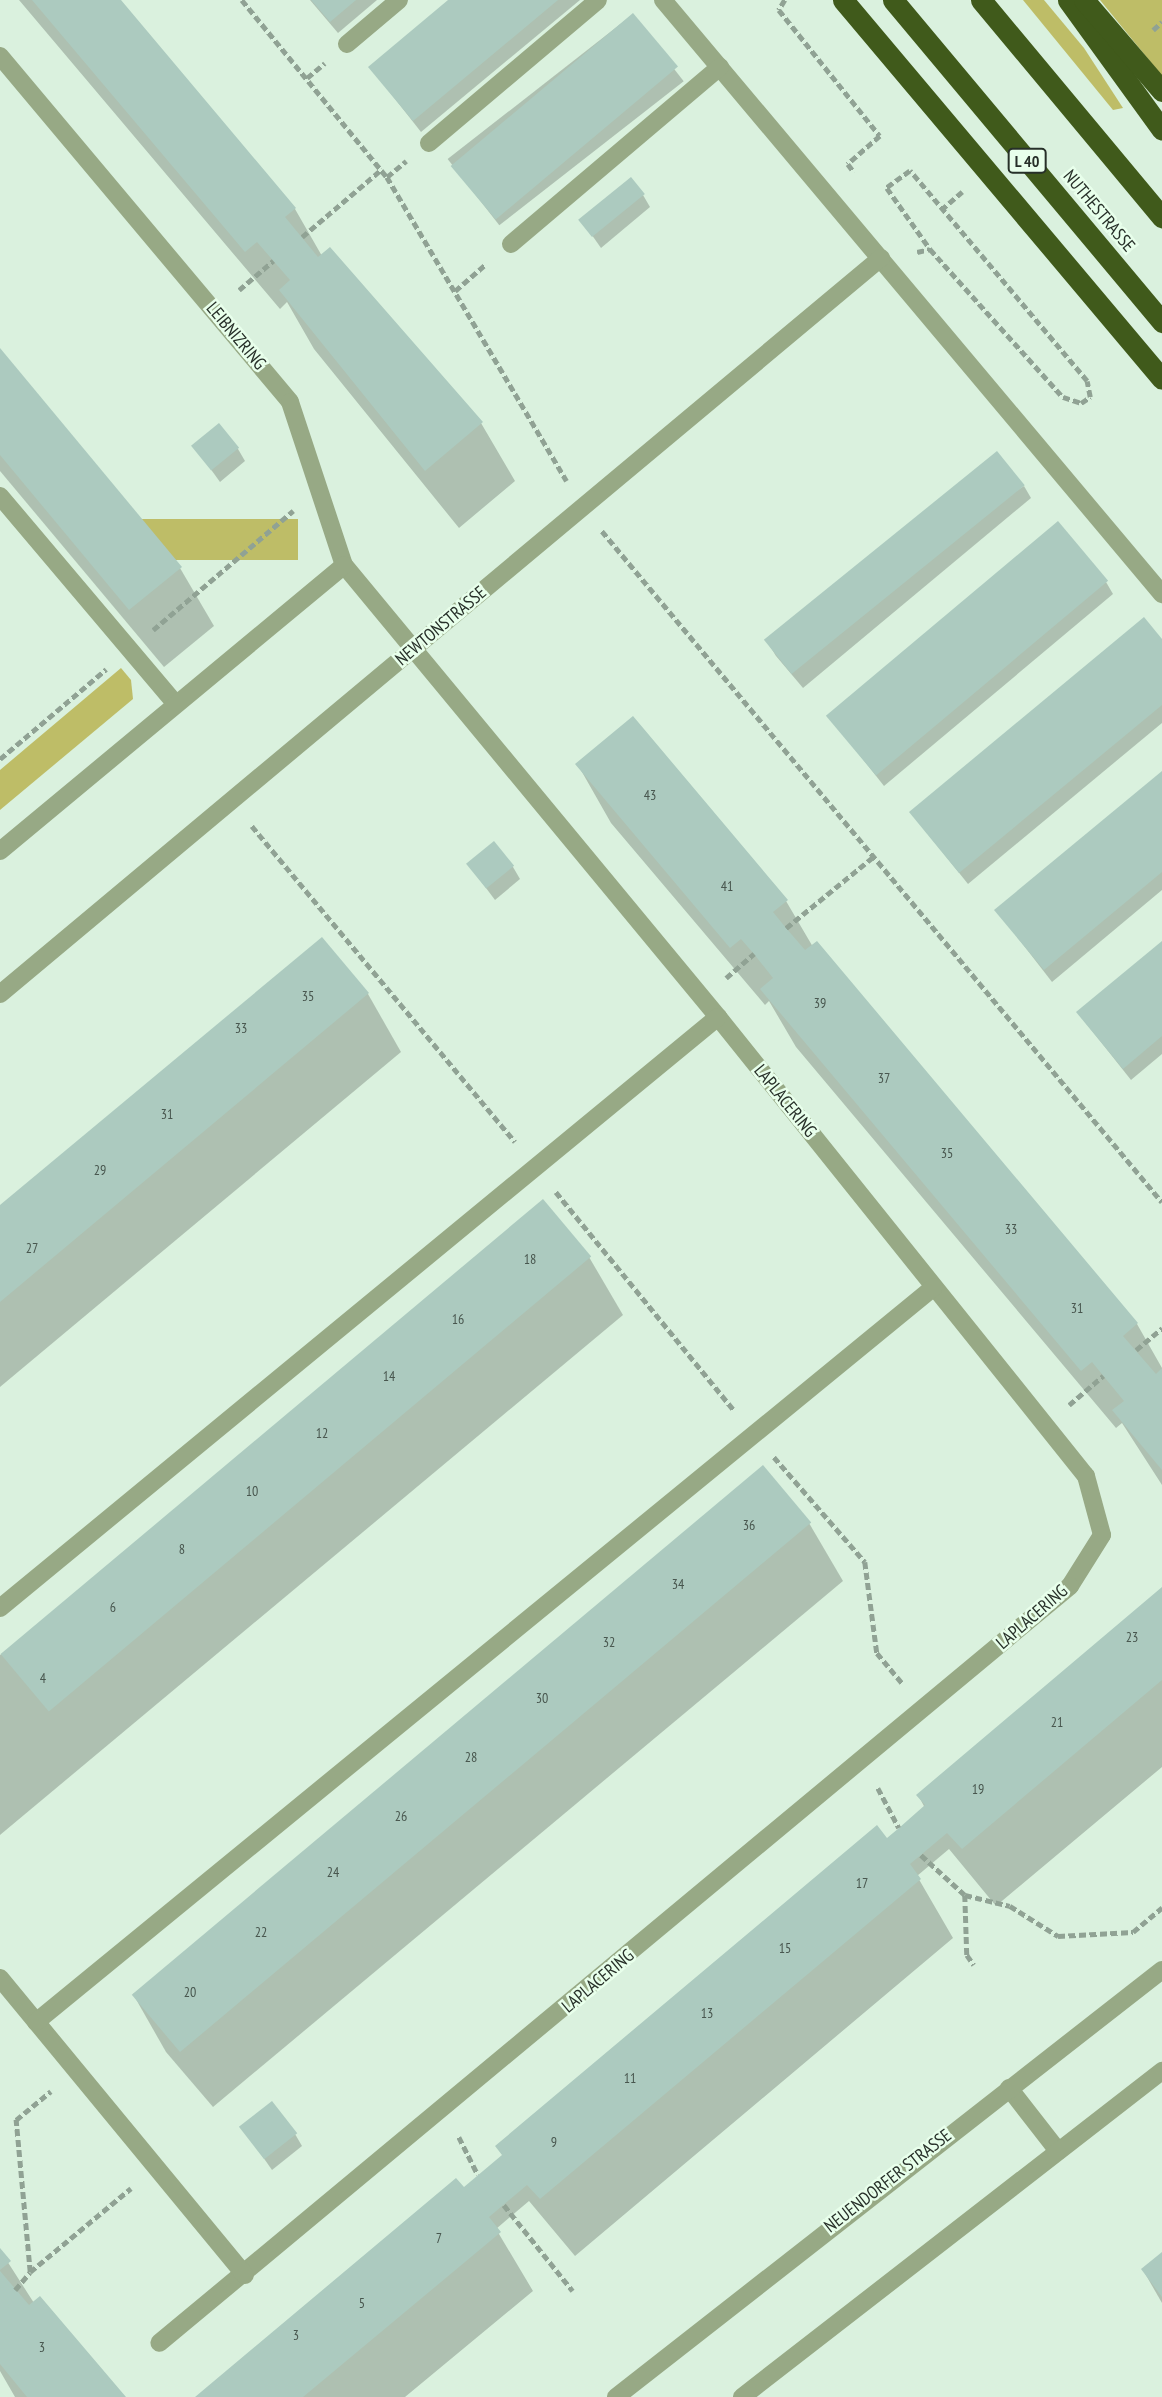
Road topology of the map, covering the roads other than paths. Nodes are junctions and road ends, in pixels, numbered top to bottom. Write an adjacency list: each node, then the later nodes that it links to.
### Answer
1 (399, 0): 9 (street)
2 (598, 0): 14 (street)
3 (663, 0): 11 (street)
4 (843, 0): 19 (highway)
5 (893, 0): 18 (highway, NUTHESTRASSE / L 40)
6 (981, 0): 15 (highway)
7 (1068, 0): 13 (highway)
8 (1084, 0): 12 (highway)
9 (347, 44)
10 (0, 56): 21 (street, LEIBNIZRING)
11 (720, 67): 16 (street); 17 (street)
12 (1162, 90)
13 (1162, 130)
14 (429, 143)
15 (1162, 217)
16 (511, 244)
17 (881, 258): 22 (street); 23 (street, NEWTONSTRASSE)
18 (1162, 322)
19 (1162, 379)
20 (0, 496): 24 (street)
21 (344, 565): 23 (street, LEIBNIZRING); 24 (street)
22 (1162, 593)
23 (414, 649): 26 (street, NEWTONSTRASSE); 27 (street, LAPLACERING)
24 (176, 704): 25 (street)
25 (0, 851)
26 (0, 994)
27 (718, 1017): 28 (street, LAPLACERING); 29 (street)
28 (934, 1287): 32 (street); 36 (street, LAPLACERING)
29 (0, 1608)
30 (1162, 1970): 34 (street, NEUENDORFER STRASSE)
31 (0, 1978): 32 (street)
32 (36, 2022): 36 (street)
33 (1162, 2071): 35 (street)
34 (1009, 2088): 35 (street); 38 (street, NEUENDORFER STRASSE)
35 (1058, 2151): 39 (street)
36 (245, 2275): 37 (street, LAPLACERING)
37 (159, 2343)
38 (617, 2397)
39 (742, 2397)

